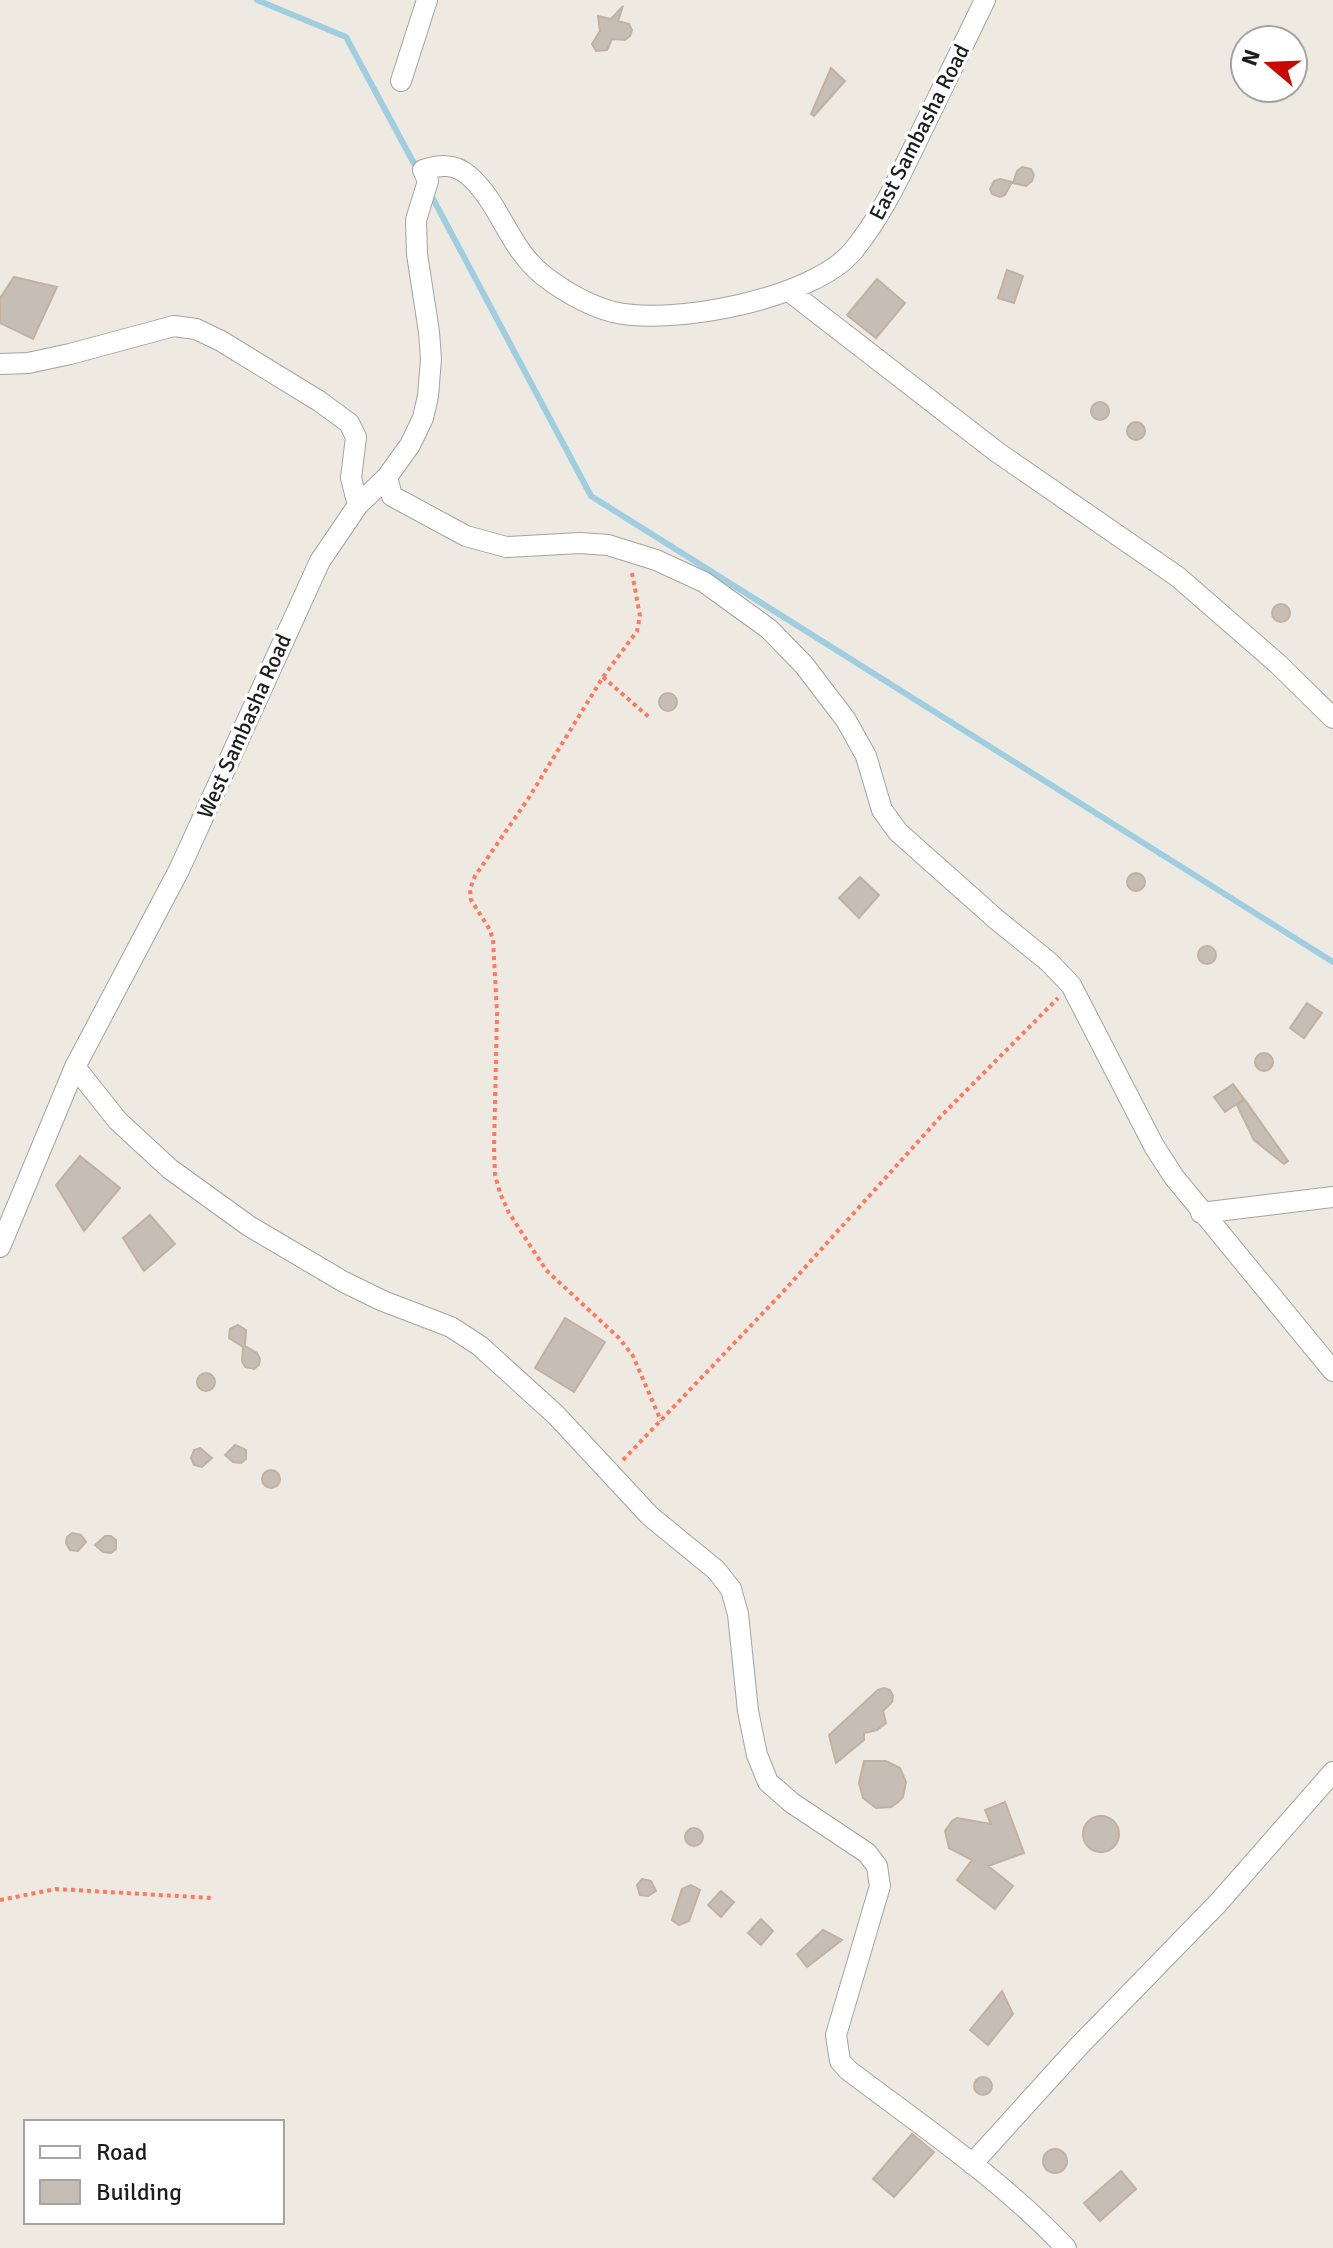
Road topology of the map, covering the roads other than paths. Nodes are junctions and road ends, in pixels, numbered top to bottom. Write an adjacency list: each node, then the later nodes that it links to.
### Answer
1 (427, 0): 3 (street)
2 (985, 0): 5 (street, East Sambasha Road)
3 (401, 81)
4 (440, 165): 5 (street, East Sambasha Road); 7 (street, West Sambasha Road)
5 (789, 291): 9 (street)
6 (0, 364): 8 (street)
7 (387, 477): 8 (street, West Sambasha Road); 12 (street)
8 (358, 505): 10 (street, West Sambasha Road)
9 (1333, 718)
10 (75, 1067): 13 (street, West Sambasha Road); 16 (street)
11 (1333, 1197): 12 (street)
12 (1201, 1213): 14 (street)
13 (0, 1247)
14 (1333, 1371)
15 (1333, 1772): 16 (street)
16 (972, 2164): 17 (street)
17 (1066, 2248)

